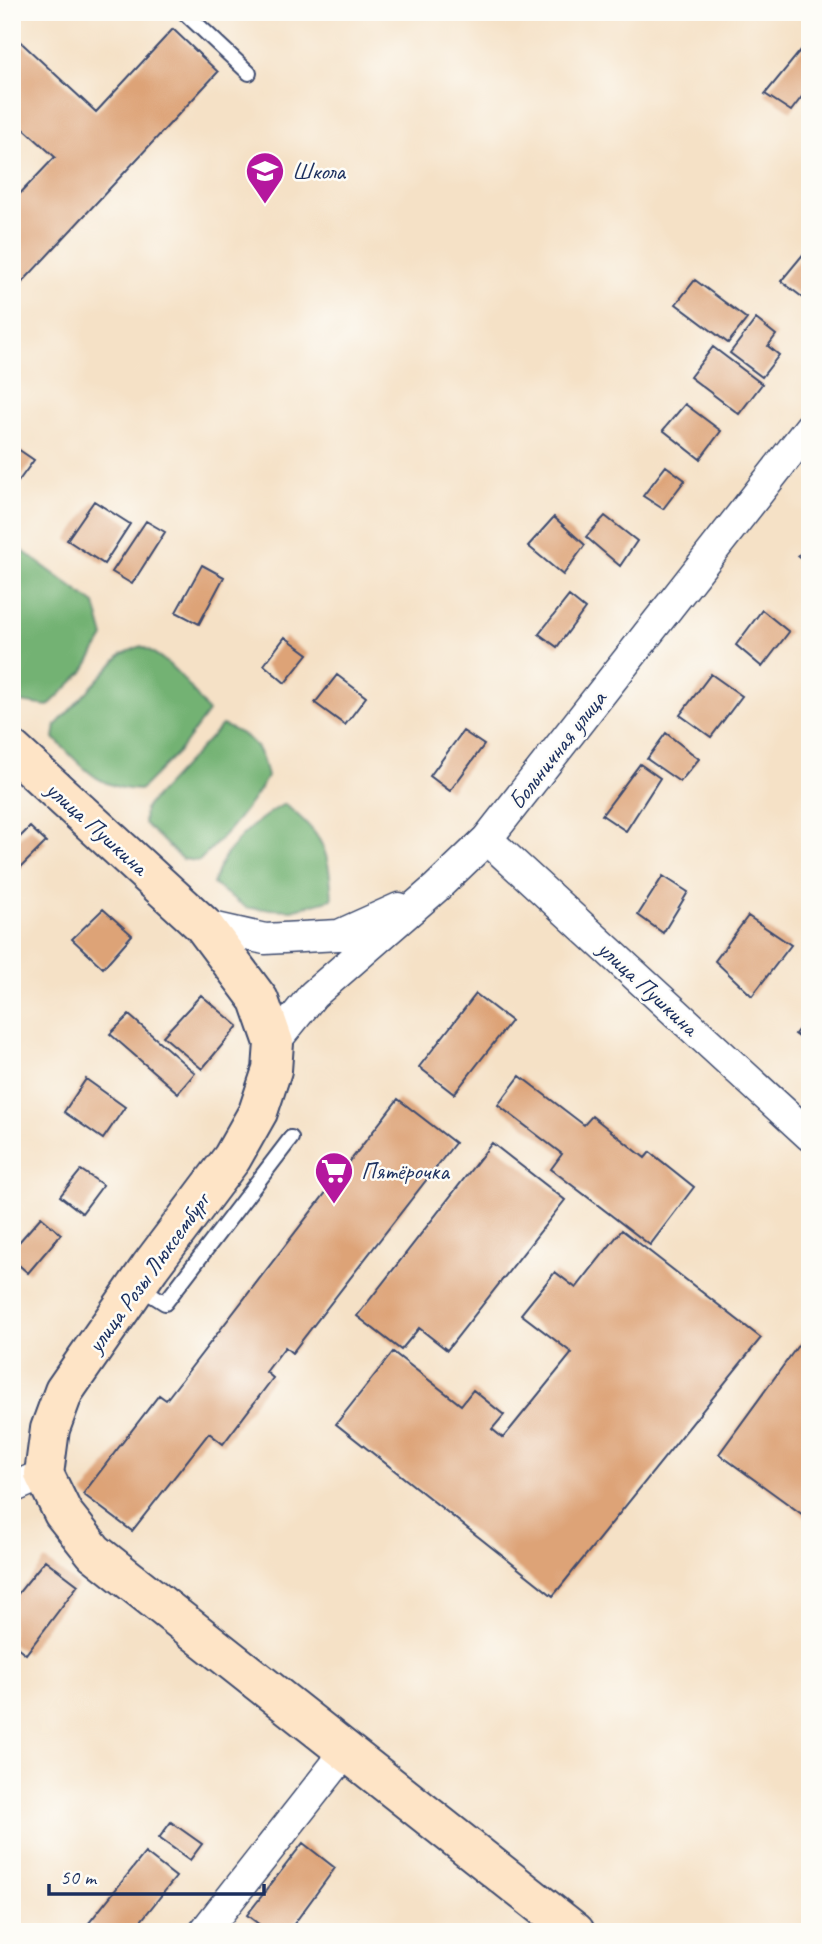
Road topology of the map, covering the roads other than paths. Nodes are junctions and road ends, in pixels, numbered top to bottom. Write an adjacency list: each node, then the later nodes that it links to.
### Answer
1 (184, 12): 2 (lane)
2 (248, 73)
3 (810, 427): 5 (street, Больничная улица)
4 (12, 750): 7 (main road, улица Пушкина)
5 (487, 839): 6 (street, Больничная улица); 9 (street, улица Пушкина)
6 (436, 888): 7 (street); 8 (street, Больничная улица)
7 (203, 925): 8 (main road, улица Пушкина)
8 (274, 1043): 11 (main road, улица Розы Люксембург)
9 (810, 1136)
10 (291, 1138): 11 (lane)
11 (137, 1285): 12 (main road, улица Розы Люксембург)
12 (28, 1481): 13 (main road)
13 (347, 1750): 14 (street); 15 (main road)
14 (204, 1932)
15 (575, 1932)

